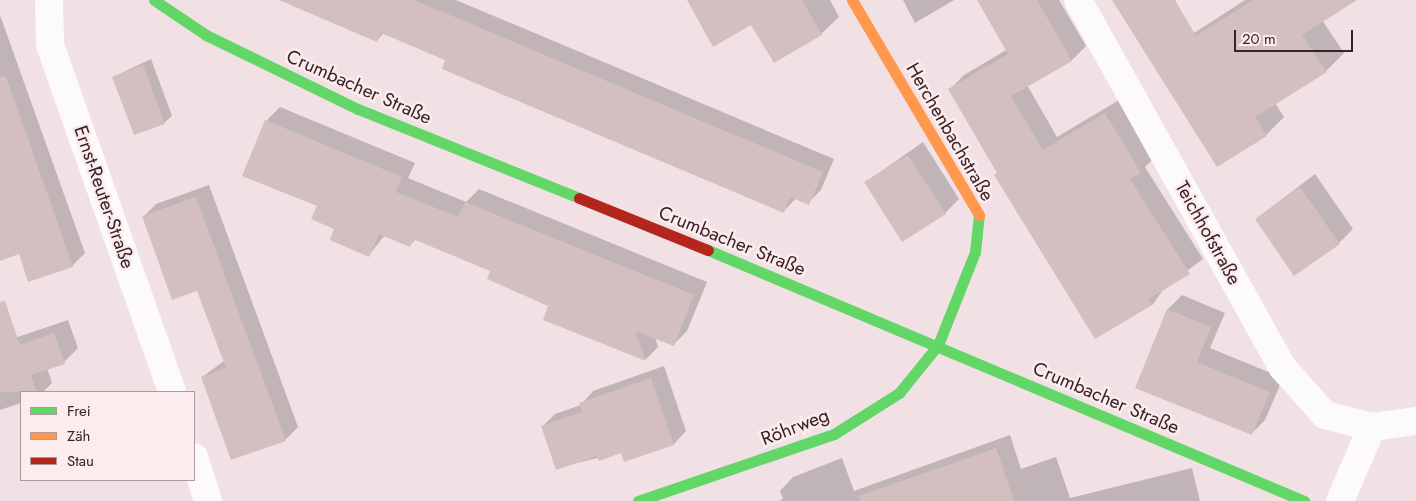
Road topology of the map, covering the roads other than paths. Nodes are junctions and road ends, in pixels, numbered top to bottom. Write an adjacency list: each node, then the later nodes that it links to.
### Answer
1 (49, 0): 6 (street, Ernst-Reuter-Straße)
2 (154, 0): 5 (main road, Crumbacher Straße)
3 (852, 0): 5 (main road, Herchenbachstraße)
4 (1078, 0): 8 (street, Teichhofstraße)
5 (938, 345): 11 (main road, Röhrweg); 12 (main road, Crumbacher Straße)
6 (172, 391)
7 (1416, 421): 8 (street)
8 (1372, 427): 13 (street)
9 (195, 460): 10 (street)
10 (208, 501)
11 (638, 501)
12 (1304, 501)
13 (1340, 501)

